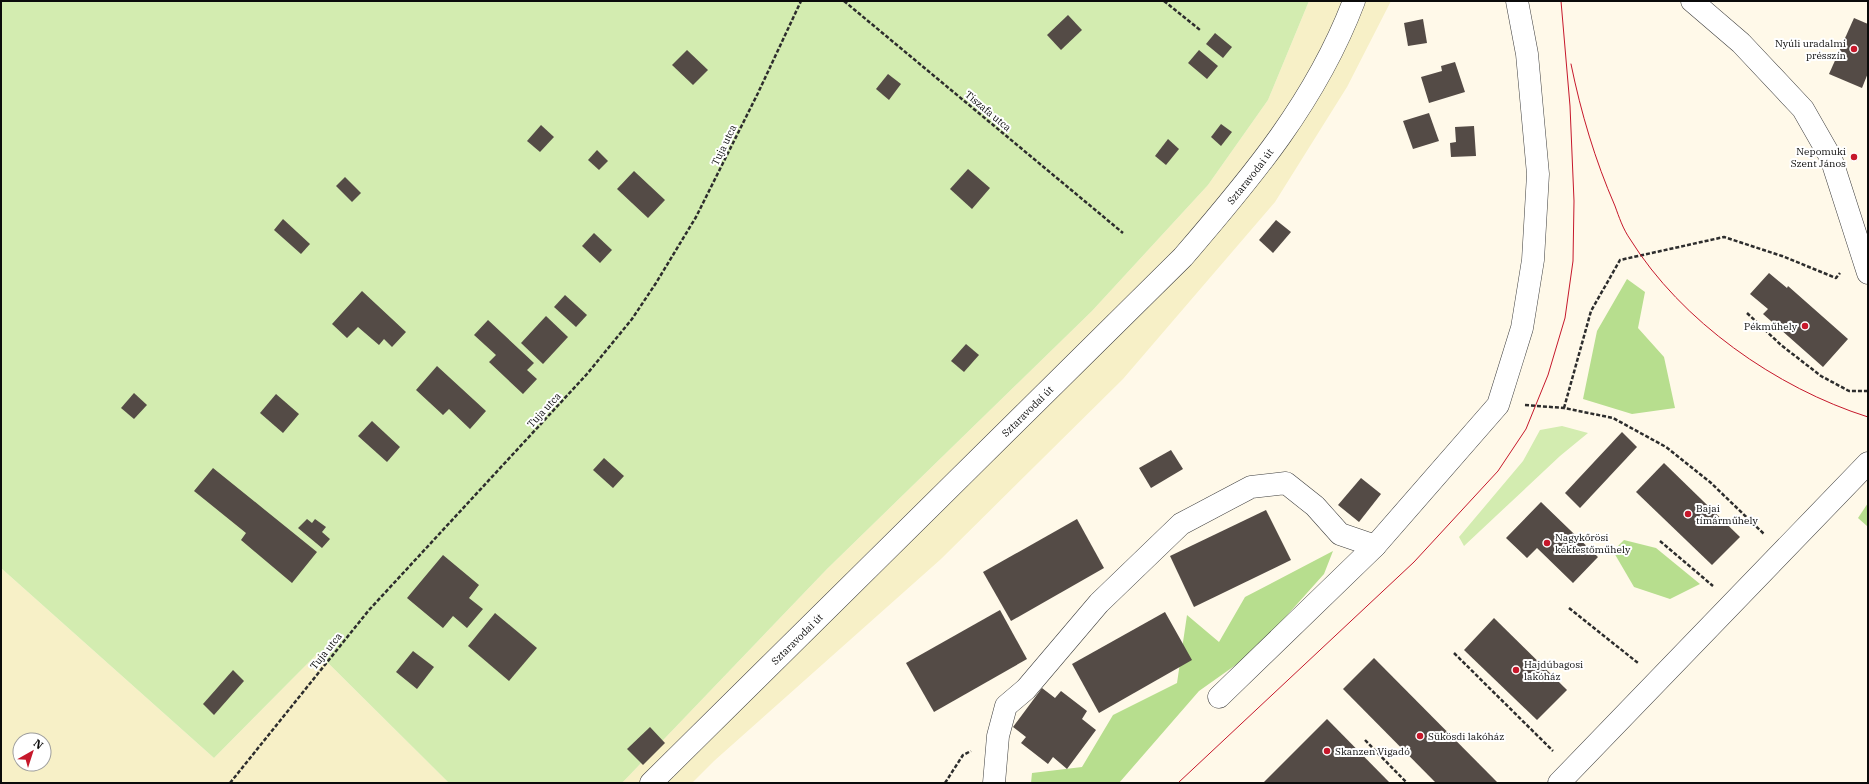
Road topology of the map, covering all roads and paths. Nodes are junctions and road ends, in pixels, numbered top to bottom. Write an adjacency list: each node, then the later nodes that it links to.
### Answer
1 (801, 1): 26 (path, Tuja utca)
2 (844, 1): 8 (path, Tiszafa utca)
3 (1164, 1): 7 (path)
4 (1354, 1): 27 (street, Sztaravodai út)
5 (1516, 1): 13 (street)
6 (1692, 1): 9 (street)
7 (1200, 30)
8 (1123, 233)
9 (1860, 248): 10 (street); 14 (path)
10 (1868, 273)
11 (1747, 313): 12 (path)
12 (1868, 391)
13 (1498, 405): 14 (path); 17 (street)
14 (1564, 408): 18 (path)
15 (1868, 463): 18 (street)
16 (1660, 541): 19 (path)
17 (1375, 546): 23 (street); 28 (street)
18 (1783, 552): 19 (street)
19 (1733, 603): 22 (street)
20 (1570, 608): 22 (path)
21 (1454, 653): 25 (path)
22 (1659, 680): 25 (street)
23 (1219, 697)
24 (1365, 740): 29 (path)
25 (1565, 777)
26 (230, 783)
27 (651, 783)
28 (994, 783)
29 (1407, 783)

